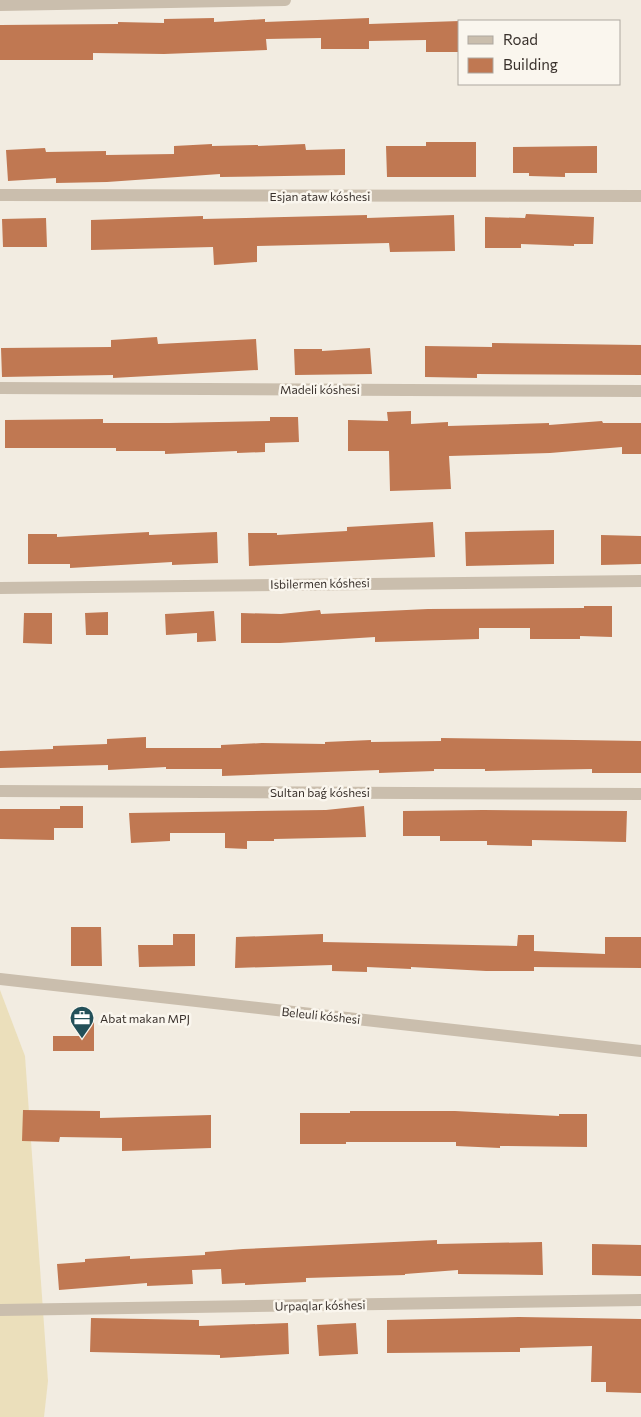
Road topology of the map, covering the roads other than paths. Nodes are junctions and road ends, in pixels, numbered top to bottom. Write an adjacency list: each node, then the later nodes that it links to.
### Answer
1 (285, 0): 2 (street)
2 (0, 5)
3 (0, 196): 4 (street, Esjan ataw kóshesi)
4 (641, 196)
5 (0, 388): 6 (street, Madeli kóshesi)
6 (641, 391)
7 (641, 581): 8 (street, Isbilermen kóshesi)
8 (0, 588)
9 (0, 791): 10 (street, Sultan baǵ kóshesi)
10 (641, 794)
11 (0, 979): 12 (street, Beleuli kóshesi)
12 (641, 1051)
13 (641, 1300): 14 (street, Urpaqlar kóshesi)
14 (0, 1310)

